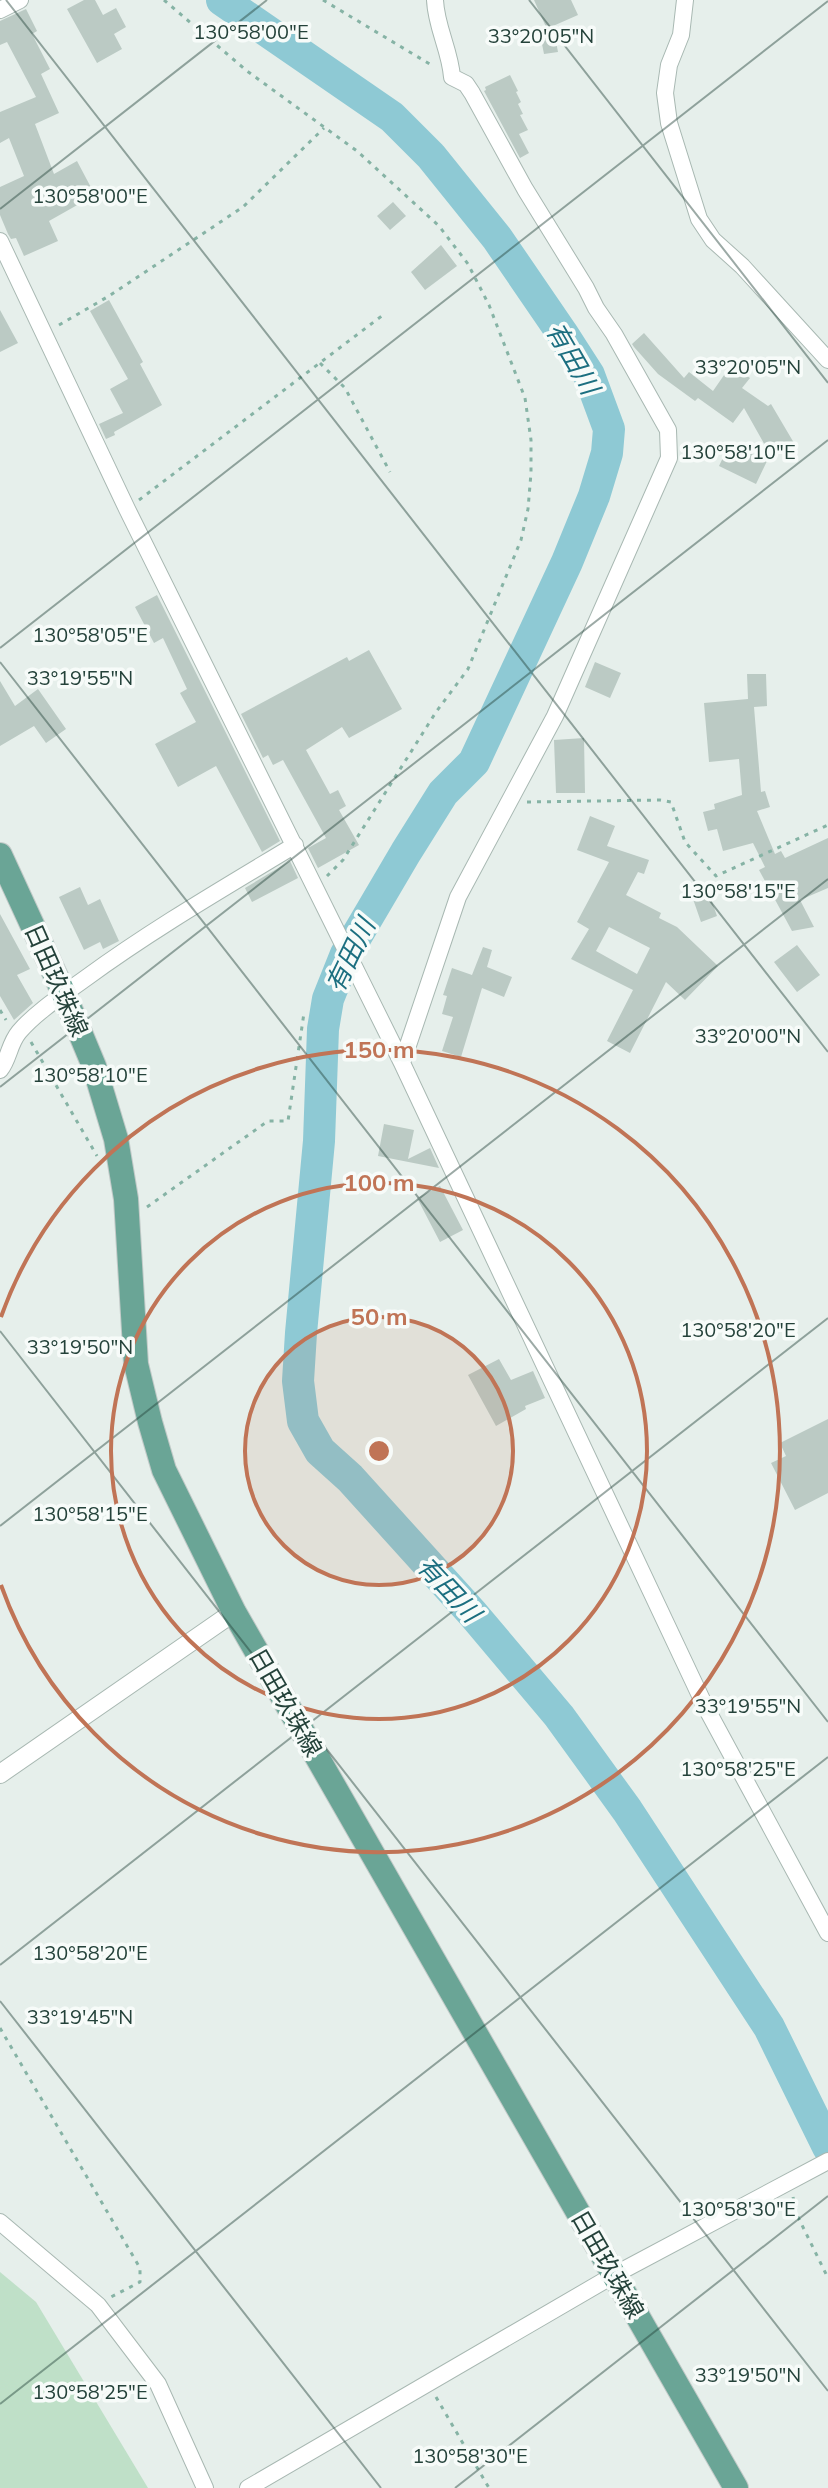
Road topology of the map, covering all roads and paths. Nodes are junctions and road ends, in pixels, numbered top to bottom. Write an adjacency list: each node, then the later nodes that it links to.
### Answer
1 (20, 0): 6 (street)
2 (164, 0): 8 (path)
3 (323, 0): 7 (path)
4 (435, 0): 7 (street)
5 (685, 0): 12 (street)
6 (0, 10)
7 (452, 77): 16 (street)
8 (324, 127): 11 (path); 20 (path)
9 (0, 241): 11 (street)
10 (383, 315): 13 (path)
11 (45, 333): 15 (street)
12 (828, 360)
13 (320, 363): 14 (path); 15 (path)
14 (390, 472)
15 (127, 509): 18 (street)
16 (509, 803): 17 (path); 24 (street)
17 (828, 825)
18 (295, 845): 20 (street); 21 (street)
19 (0, 855): 21 (main road, 日田玖珠線)
20 (316, 892): 24 (street)
21 (64, 994): 23 (street); 27 (main road, 日田玖珠線)
22 (304, 1013): 27 (path)
23 (19, 1032): 25 (street); 26 (path)
24 (398, 1056): 30 (street)
25 (0, 1070)
26 (96, 1155)
27 (127, 1220): 28 (main road, 日田玖珠線)
28 (234, 1612): 29 (street); 35 (main road, 日田玖珠線)
29 (0, 1774)
30 (828, 1933)
31 (0, 2028): 37 (path)
32 (828, 2161): 33 (street)
33 (795, 2178): 35 (street); 36 (path)
34 (0, 2222): 37 (street)
35 (614, 2275): 38 (street); 42 (main road, 日田玖珠線)
36 (828, 2278)
37 (98, 2305): 39 (street)
38 (428, 2383): 40 (street); 41 (path)
39 (205, 2488)
40 (248, 2488)
41 (489, 2488)
42 (736, 2488)

